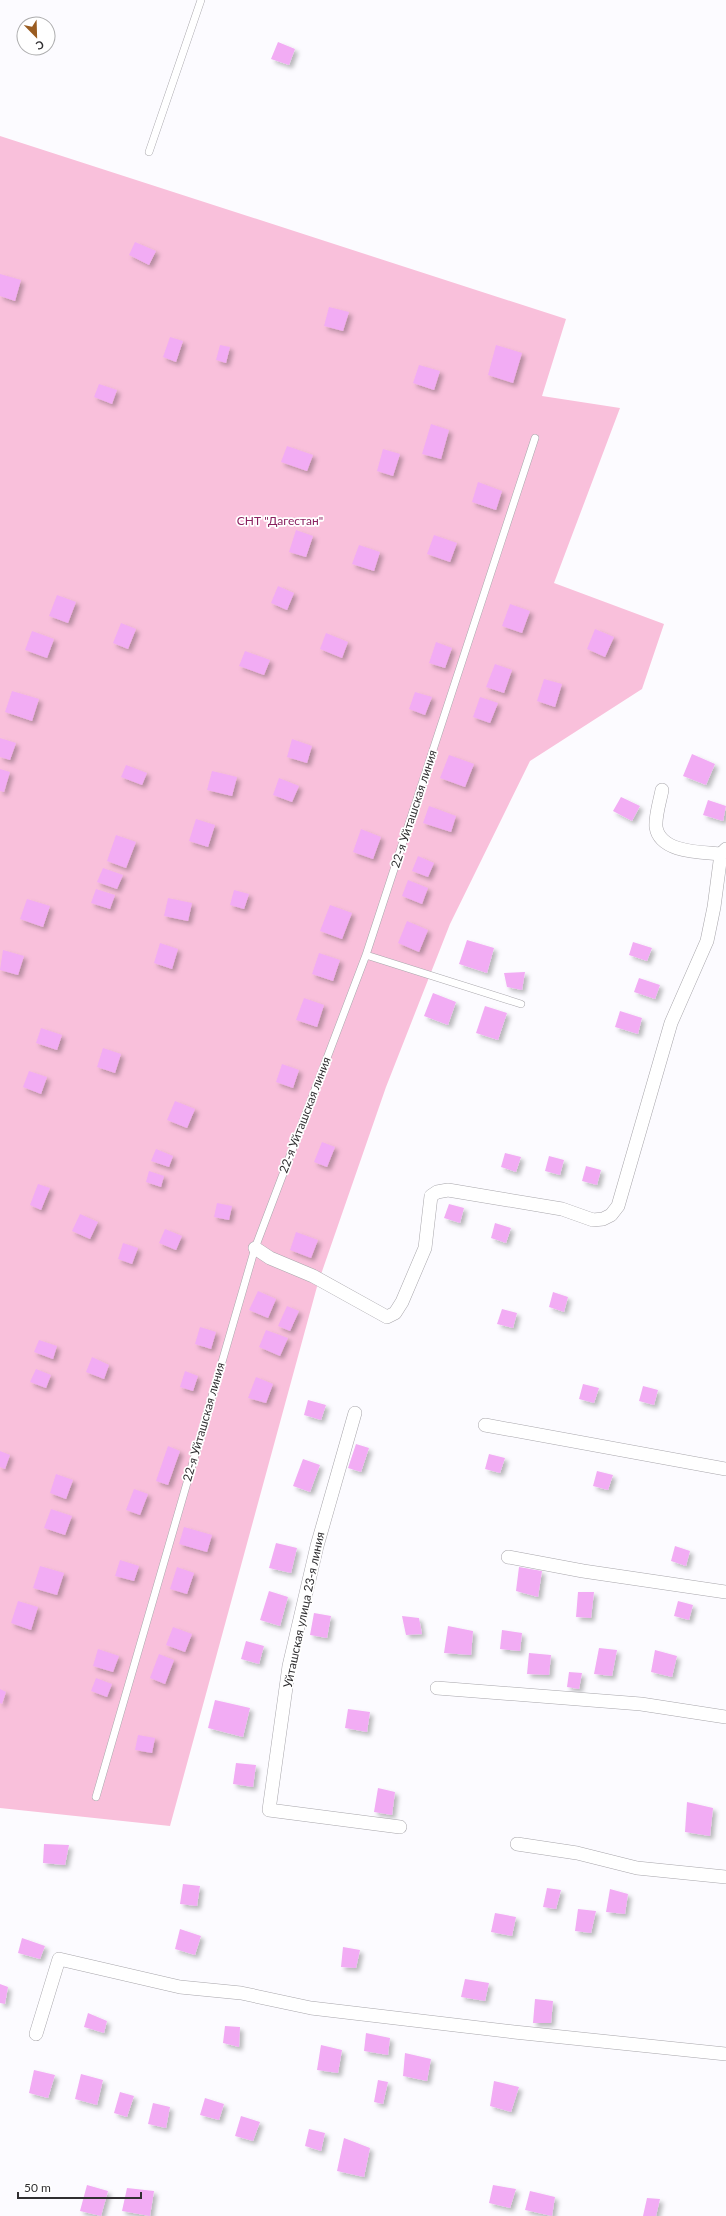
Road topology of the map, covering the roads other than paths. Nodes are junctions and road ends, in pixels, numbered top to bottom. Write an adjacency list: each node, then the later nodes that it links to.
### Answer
1 (201, 0): 2 (lane)
2 (149, 152)
3 (535, 438): 6 (lane, 22-я Уйташская линия)
4 (662, 790): 5 (street)
5 (723, 851): 8 (street)
6 (366, 955): 7 (lane); 8 (lane, 22-я Уйташская линия)
7 (521, 1004)
8 (255, 1248): 16 (lane, 22-я Уйташская линия)
9 (355, 1413): 17 (street, Уйташская улица 23-я линия)
10 (485, 1425): 11 (street)
11 (726, 1469)
12 (508, 1557): 13 (street)
13 (726, 1592)
14 (437, 1688): 15 (street)
15 (726, 1717)
16 (96, 1797)
17 (400, 1827)
18 (518, 1844): 19 (street)
19 (726, 1877)
20 (36, 2034): 21 (street)
21 (726, 2054)

